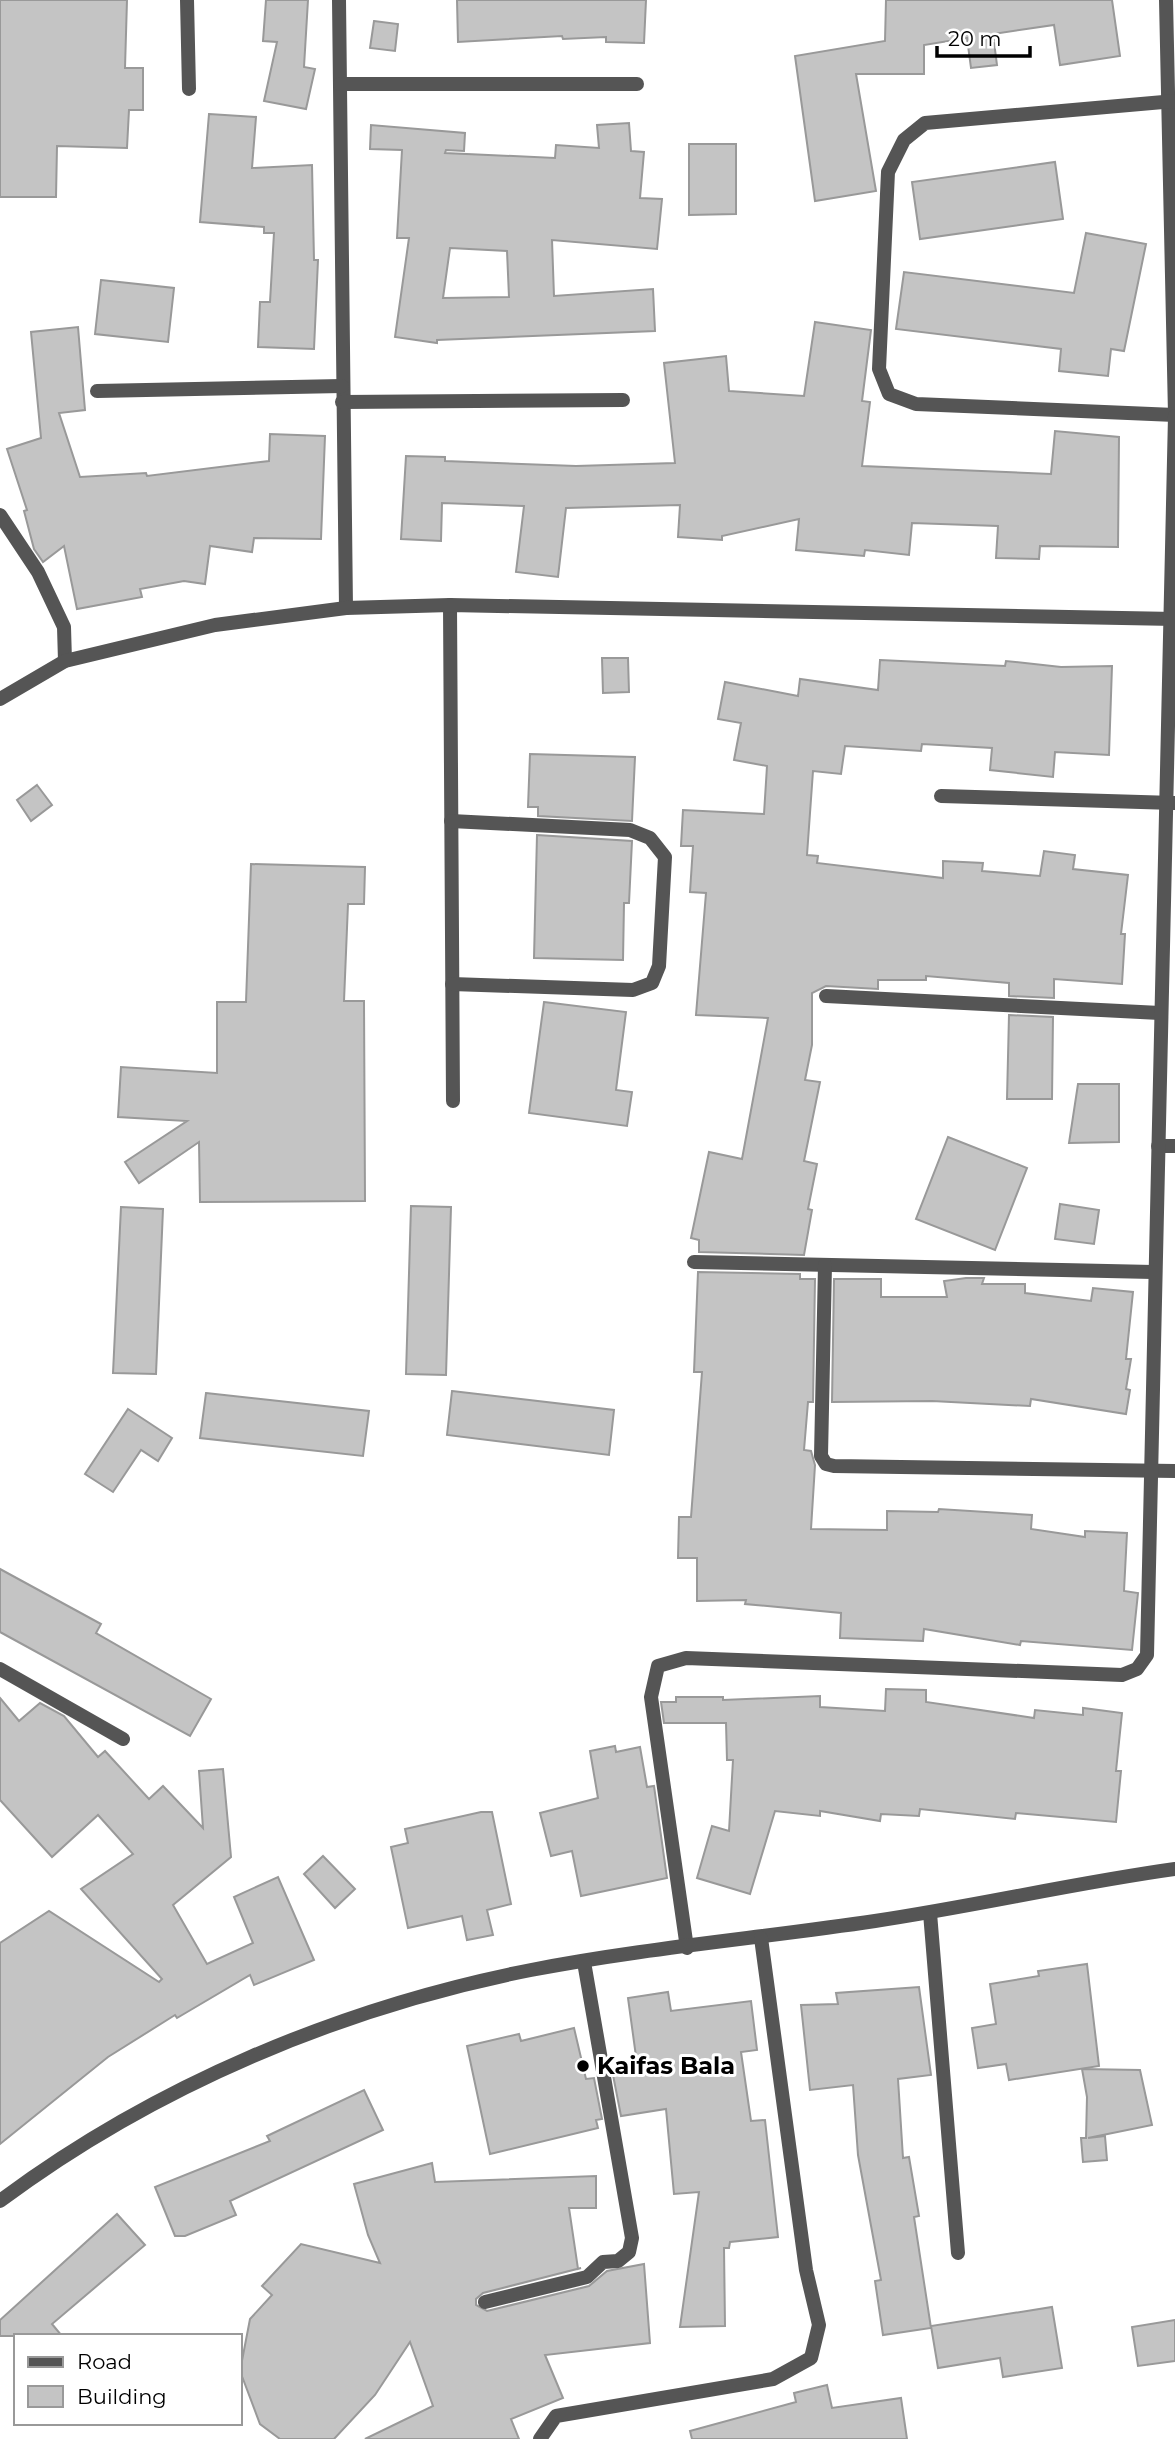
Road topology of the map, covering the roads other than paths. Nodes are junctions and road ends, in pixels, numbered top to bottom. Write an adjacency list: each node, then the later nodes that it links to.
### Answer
1 (187, 0): 6 (street)
2 (339, 0): 4 (street)
3 (1166, 0): 7 (street)
4 (340, 84): 5 (street); 9 (street)
5 (637, 84)
6 (189, 89)
7 (1172, 101): 8 (street); 13 (street)
8 (1174, 368): 13 (street)
9 (342, 386): 10 (street); 12 (street)
10 (97, 391)
11 (622, 400): 12 (street)
12 (342, 402): 16 (street)
13 (1175, 415): 17 (street)
14 (0, 515): 18 (street)
15 (450, 605): 16 (street); 17 (street); 22 (street)
16 (346, 608): 18 (street)
17 (1172, 619): 21 (street)
18 (65, 662): 19 (street)
19 (0, 699)
20 (941, 796): 21 (street)
21 (1171, 803): 25 (street)
22 (452, 821): 23 (street); 23 (street)
23 (452, 984): 26 (street)
24 (826, 996): 25 (street)
25 (1160, 1013): 27 (street)
26 (453, 1101)
27 (1158, 1146): 28 (street); 31 (street)
28 (1175, 1146)
29 (694, 1262): 30 (street)
30 (825, 1265): 31 (street); 32 (street)
31 (1153, 1272): 32 (street)
32 (1150, 1471): 33 (street); 39 (street)
33 (1175, 1471)
34 (0, 1670): 35 (street)
35 (123, 1739)
36 (1175, 1870): 37 (street)
37 (930, 1913): 38 (street); 42 (street)
38 (761, 1938): 39 (street); 44 (street)
39 (687, 1948): 40 (street)
40 (584, 1962): 41 (street); 43 (street)
41 (0, 2201)
42 (958, 2253)
43 (485, 2302)
44 (540, 2439)

